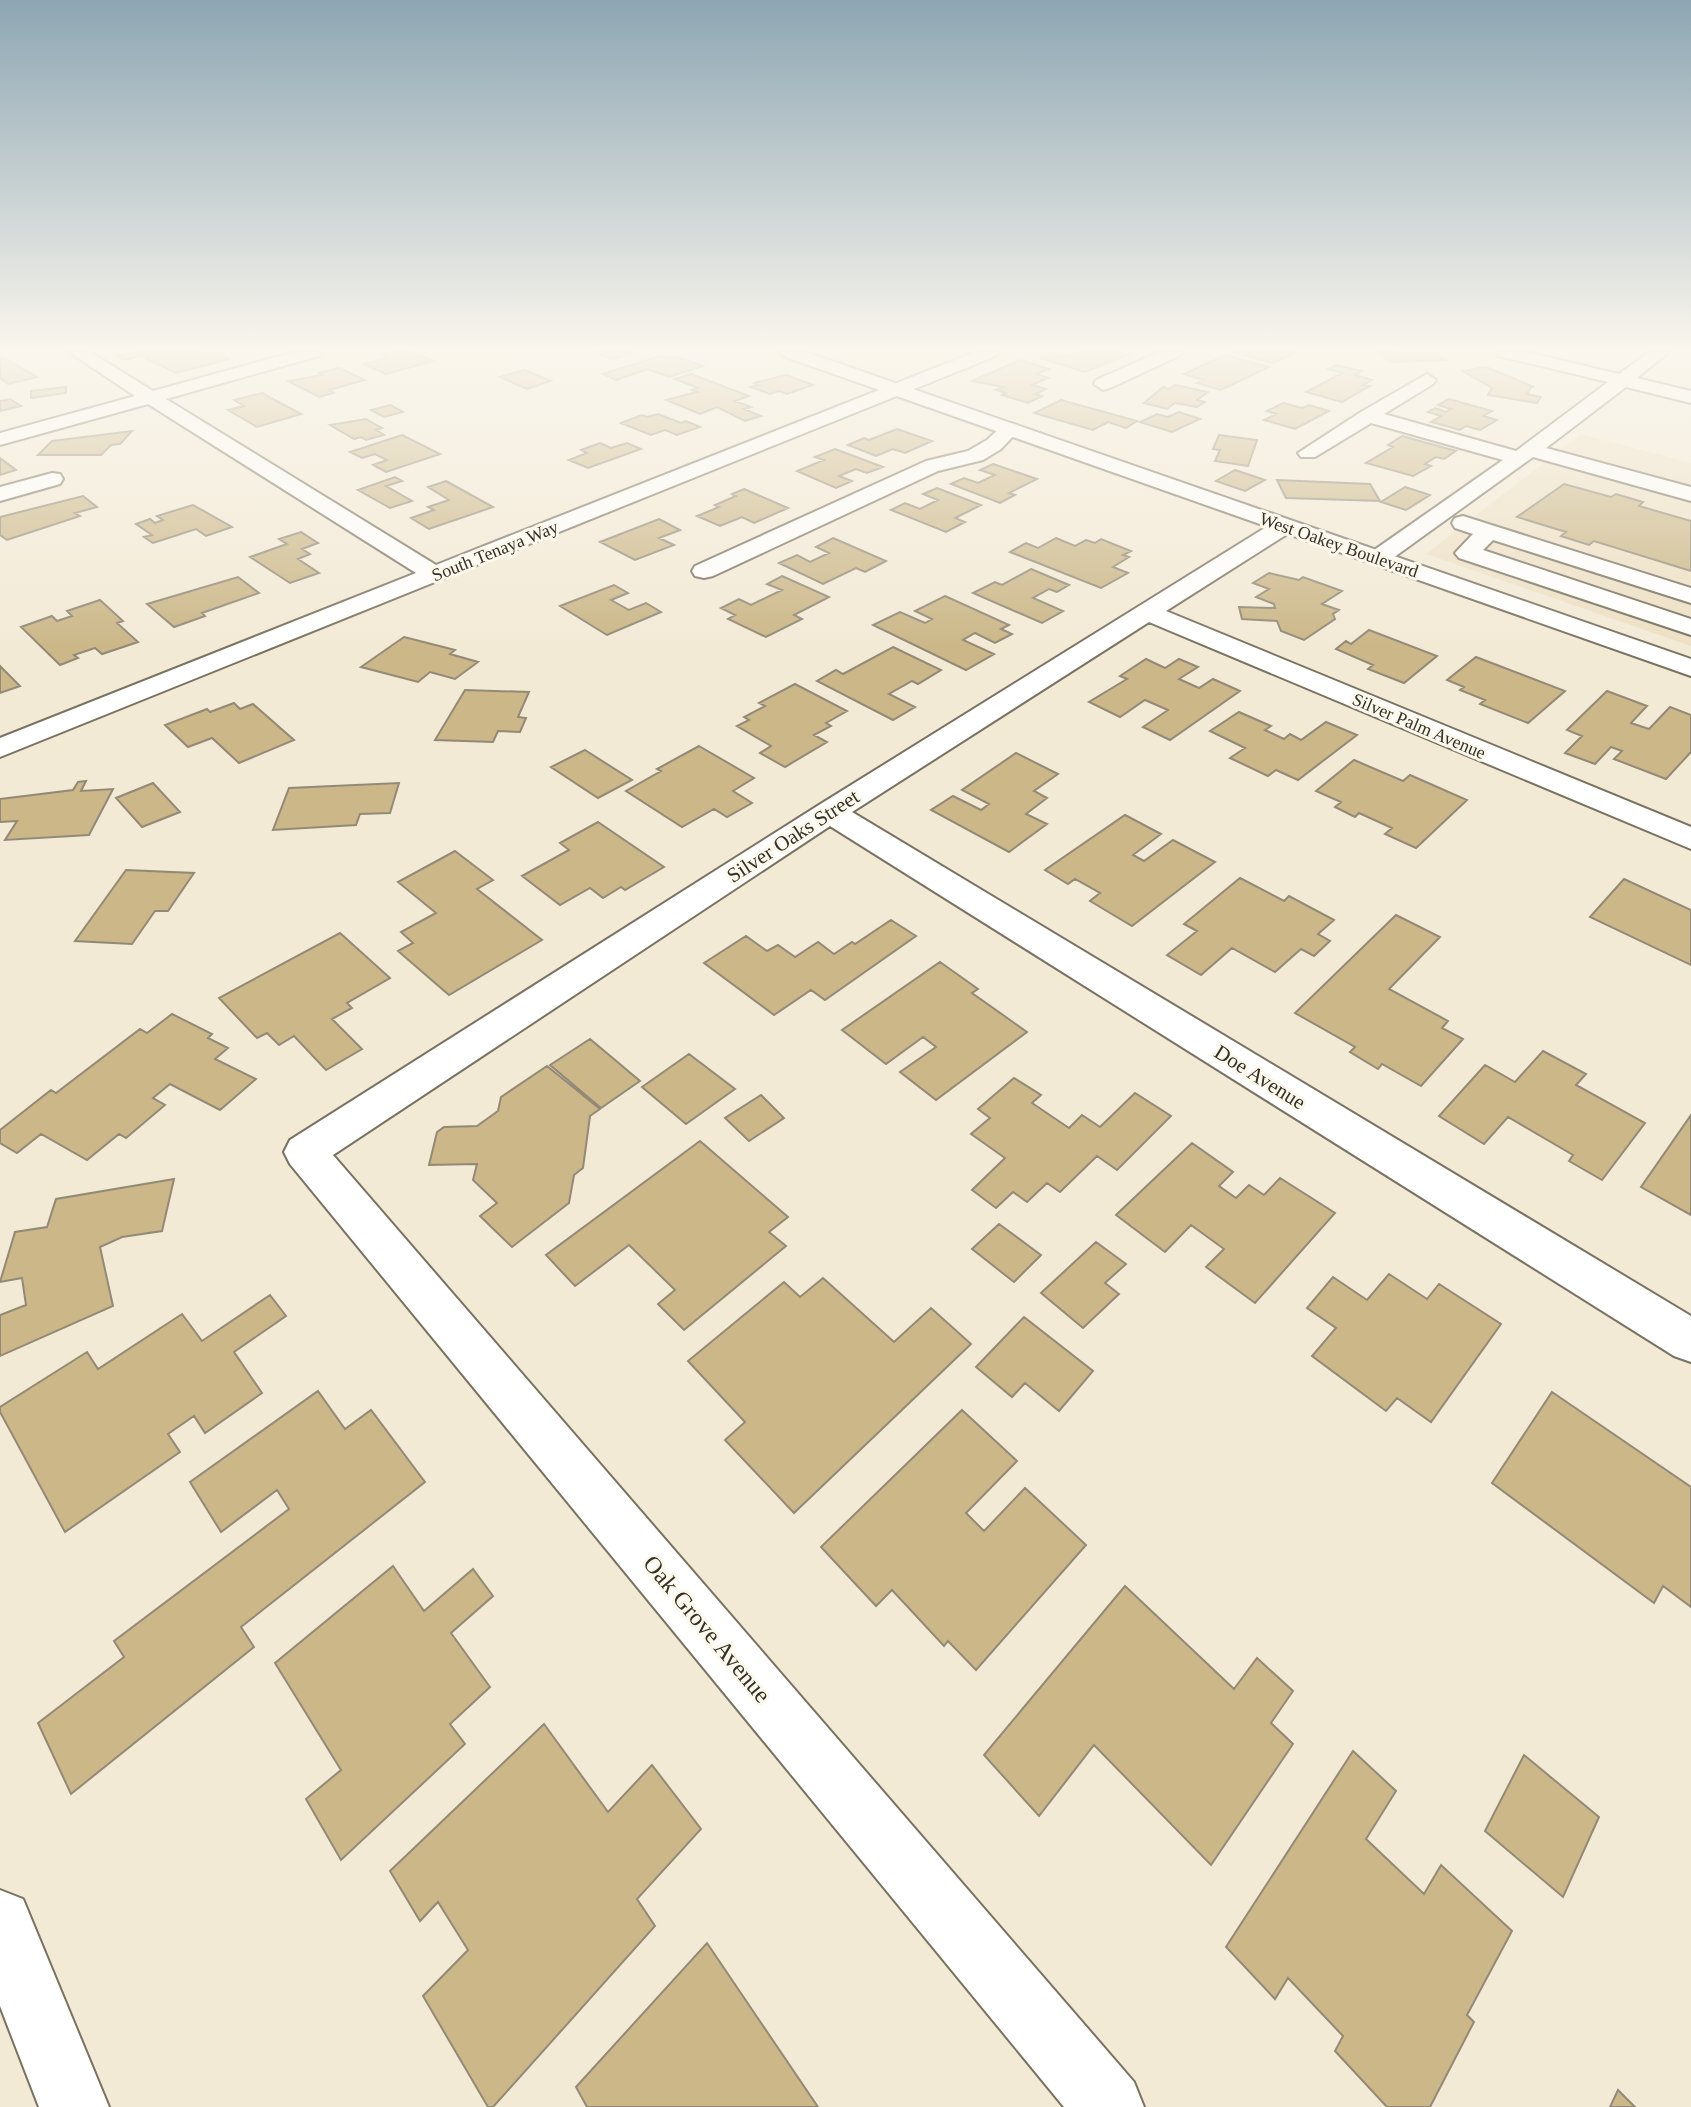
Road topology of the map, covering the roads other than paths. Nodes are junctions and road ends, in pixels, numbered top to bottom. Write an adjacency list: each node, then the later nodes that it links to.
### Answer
1 (237, 450): 26 (street)
2 (746, 450): 26 (street, South Tenaya Way)
3 (947, 450): 16 (street)
4 (968, 450): 13 (street)
5 (984, 450): 13 (street)
6 (1070, 450): 22 (street, West Oakey Boulevard)
7 (1312, 450): 12 (street)
8 (1510, 450): 14 (street)
9 (1530, 450): 14 (street)
10 (1600, 450): 15 (street)
11 (1607, 450): 17 (street)
12 (1308, 453)
13 (977, 454): 16 (street)
14 (1525, 454): 15 (street); 21 (street)
15 (1583, 464): 20 (street)
16 (933, 465): 25 (street)
17 (1691, 473)
18 (52, 480): 19 (street)
19 (0, 494)
20 (1691, 494)
21 (1439, 515): 23 (street); 24 (street)
22 (1284, 526): 24 (street, West Oakey Boulevard); 28 (street, Silver Oaks Street)
23 (1489, 531): 27 (street); 29 (street)
24 (1378, 558): 30 (street, West Oakey Boulevard)
25 (704, 571)
26 (435, 575): 31 (street, South Tenaya Way)
27 (1691, 596)
28 (1147, 612): 32 (street, Silver Oaks Street); 33 (street, Silver Palm Avenue)
29 (1691, 627)
30 (1691, 668)
31 (0, 748)
32 (830, 812): 34 (street, Silver Oaks Street); 35 (street, Doe Avenue)
33 (1691, 839)
34 (305, 1152): 38 (street, Oak Grove Avenue)
35 (1691, 1341)
36 (0, 1922): 37 (street)
37 (75, 2107)
38 (1109, 2107)

